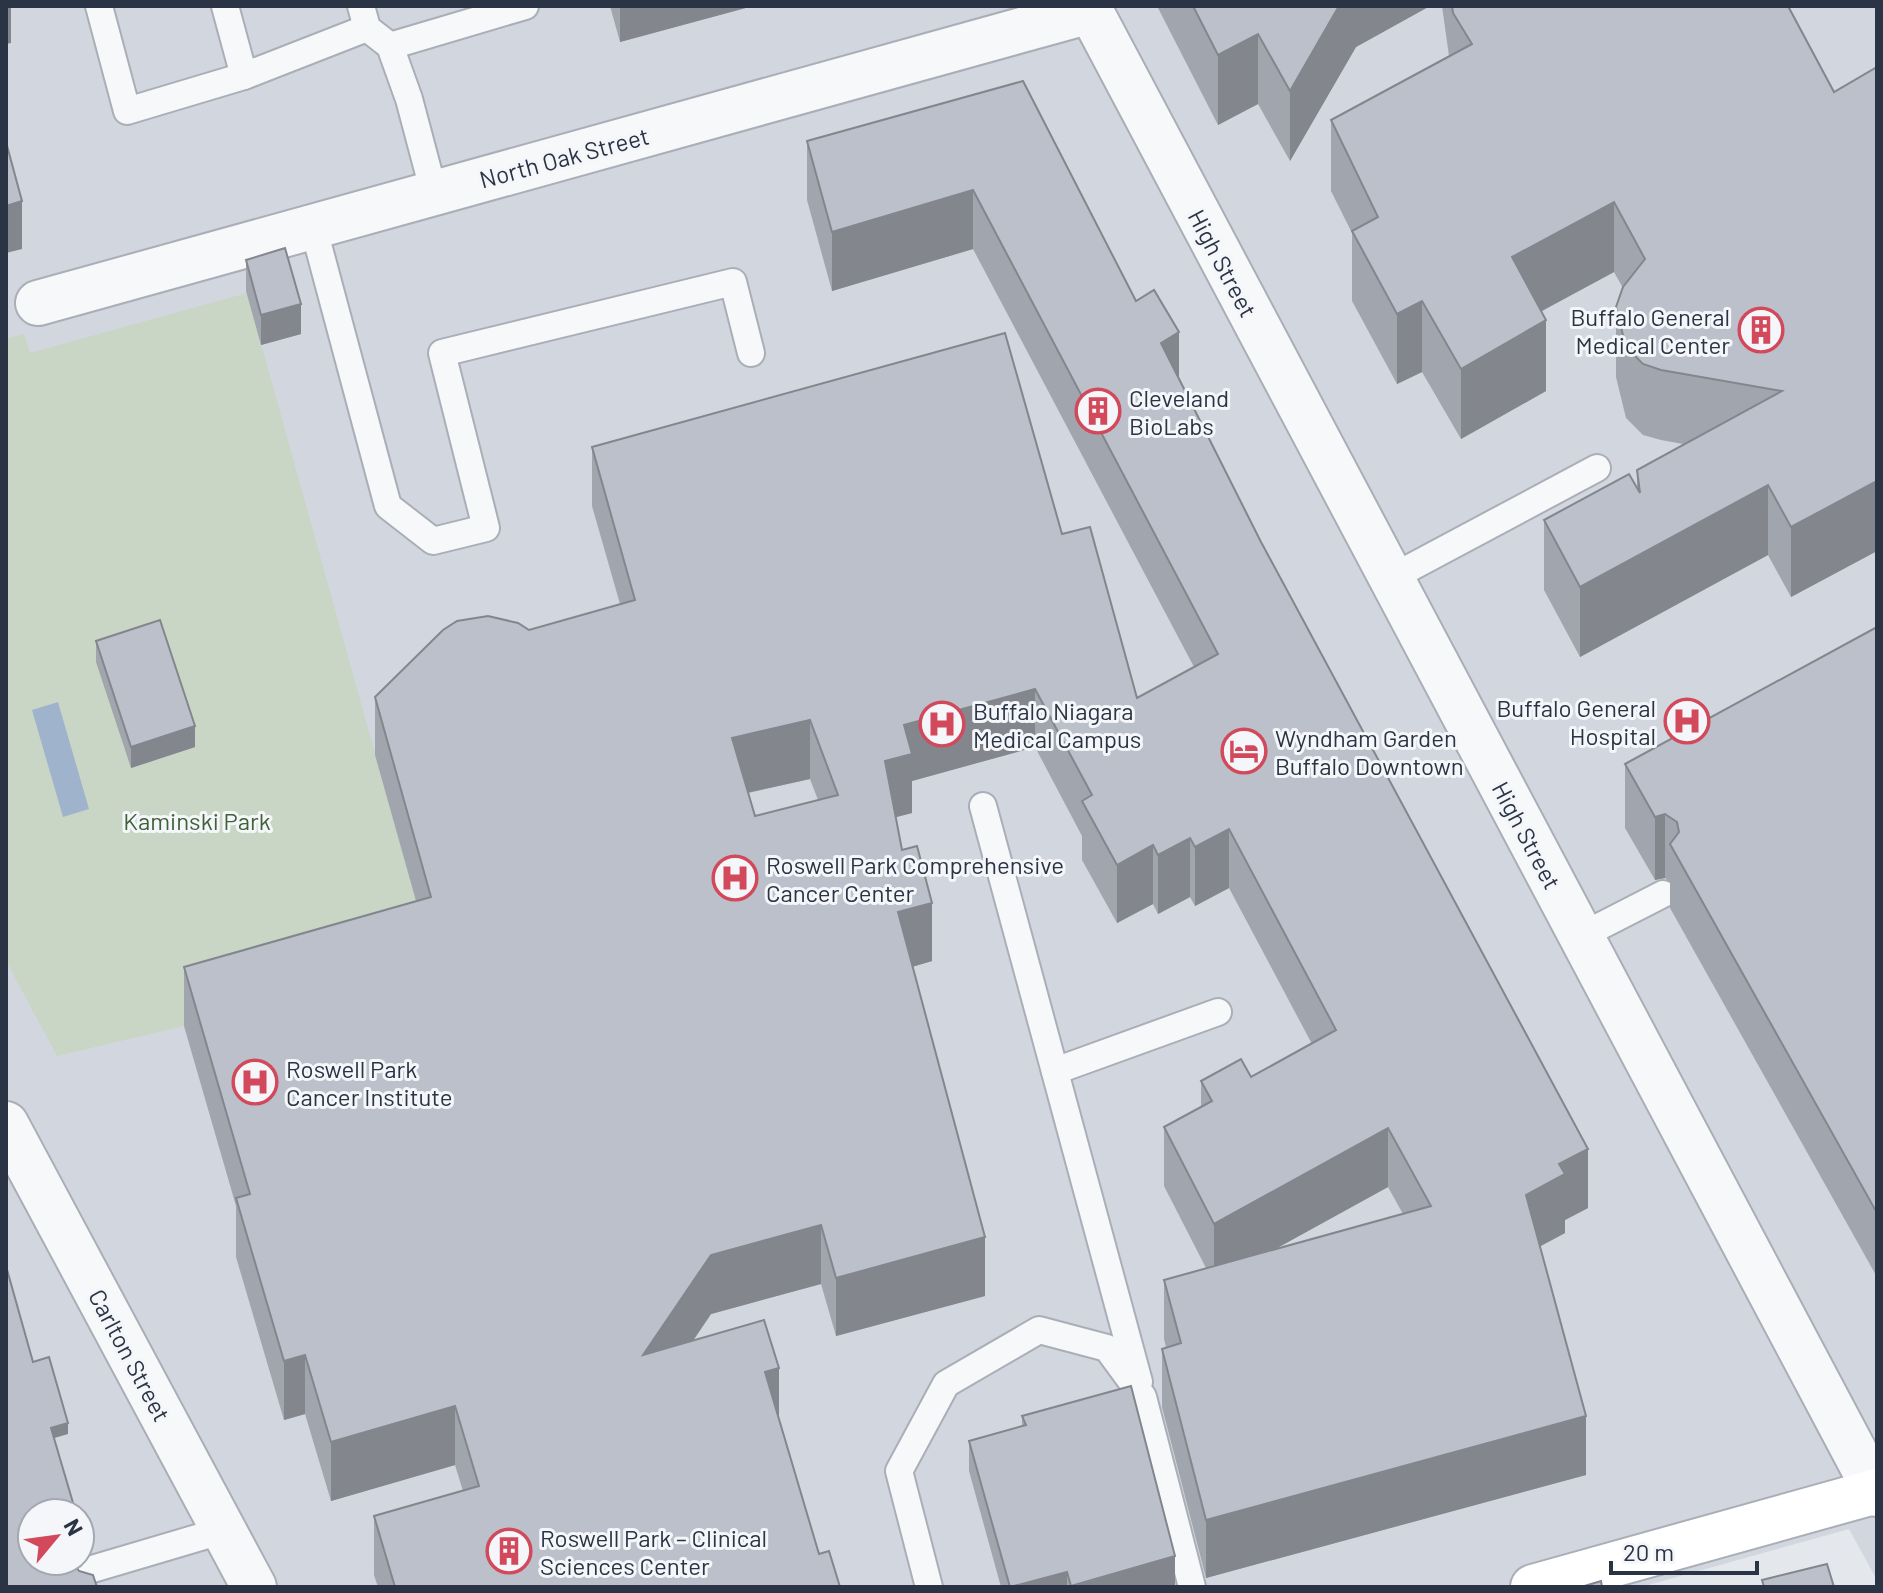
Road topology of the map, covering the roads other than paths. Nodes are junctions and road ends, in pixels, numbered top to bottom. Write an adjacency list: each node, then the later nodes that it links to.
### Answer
1 (99, 6): 7 (lane)
2 (225, 6): 7 (lane)
3 (525, 6): 6 (lane)
4 (1089, 9): 8 (street, North Oak Street); 13 (street, High Street)
5 (364, 17): 6 (lane); 7 (lane)
6 (390, 46): 8 (lane)
7 (244, 76)
8 (434, 193): 9 (street, North Oak Street)
9 (313, 226): 10 (street, North Oak Street); 11 (lane)
10 (20, 307)
11 (751, 353)
12 (1597, 468): 13 (lane)
13 (1391, 578): 16 (street, High Street)
14 (983, 806): 18 (lane)
15 (1663, 894): 16 (lane)
16 (1581, 936): 21 (street, High Street)
17 (1218, 1012): 18 (lane)
18 (1055, 1071): 20 (lane)
19 (12, 1146): 22 (street, Carlton Street)
20 (1143, 1397): 25 (lane); 26 (lane)
21 (1876, 1492): 27 (street)
22 (224, 1530): 23 (lane); 24 (street, Carlton Street)
23 (96, 1568)
24 (254, 1587)
25 (929, 1587)
26 (1192, 1587)
27 (1533, 1587)

